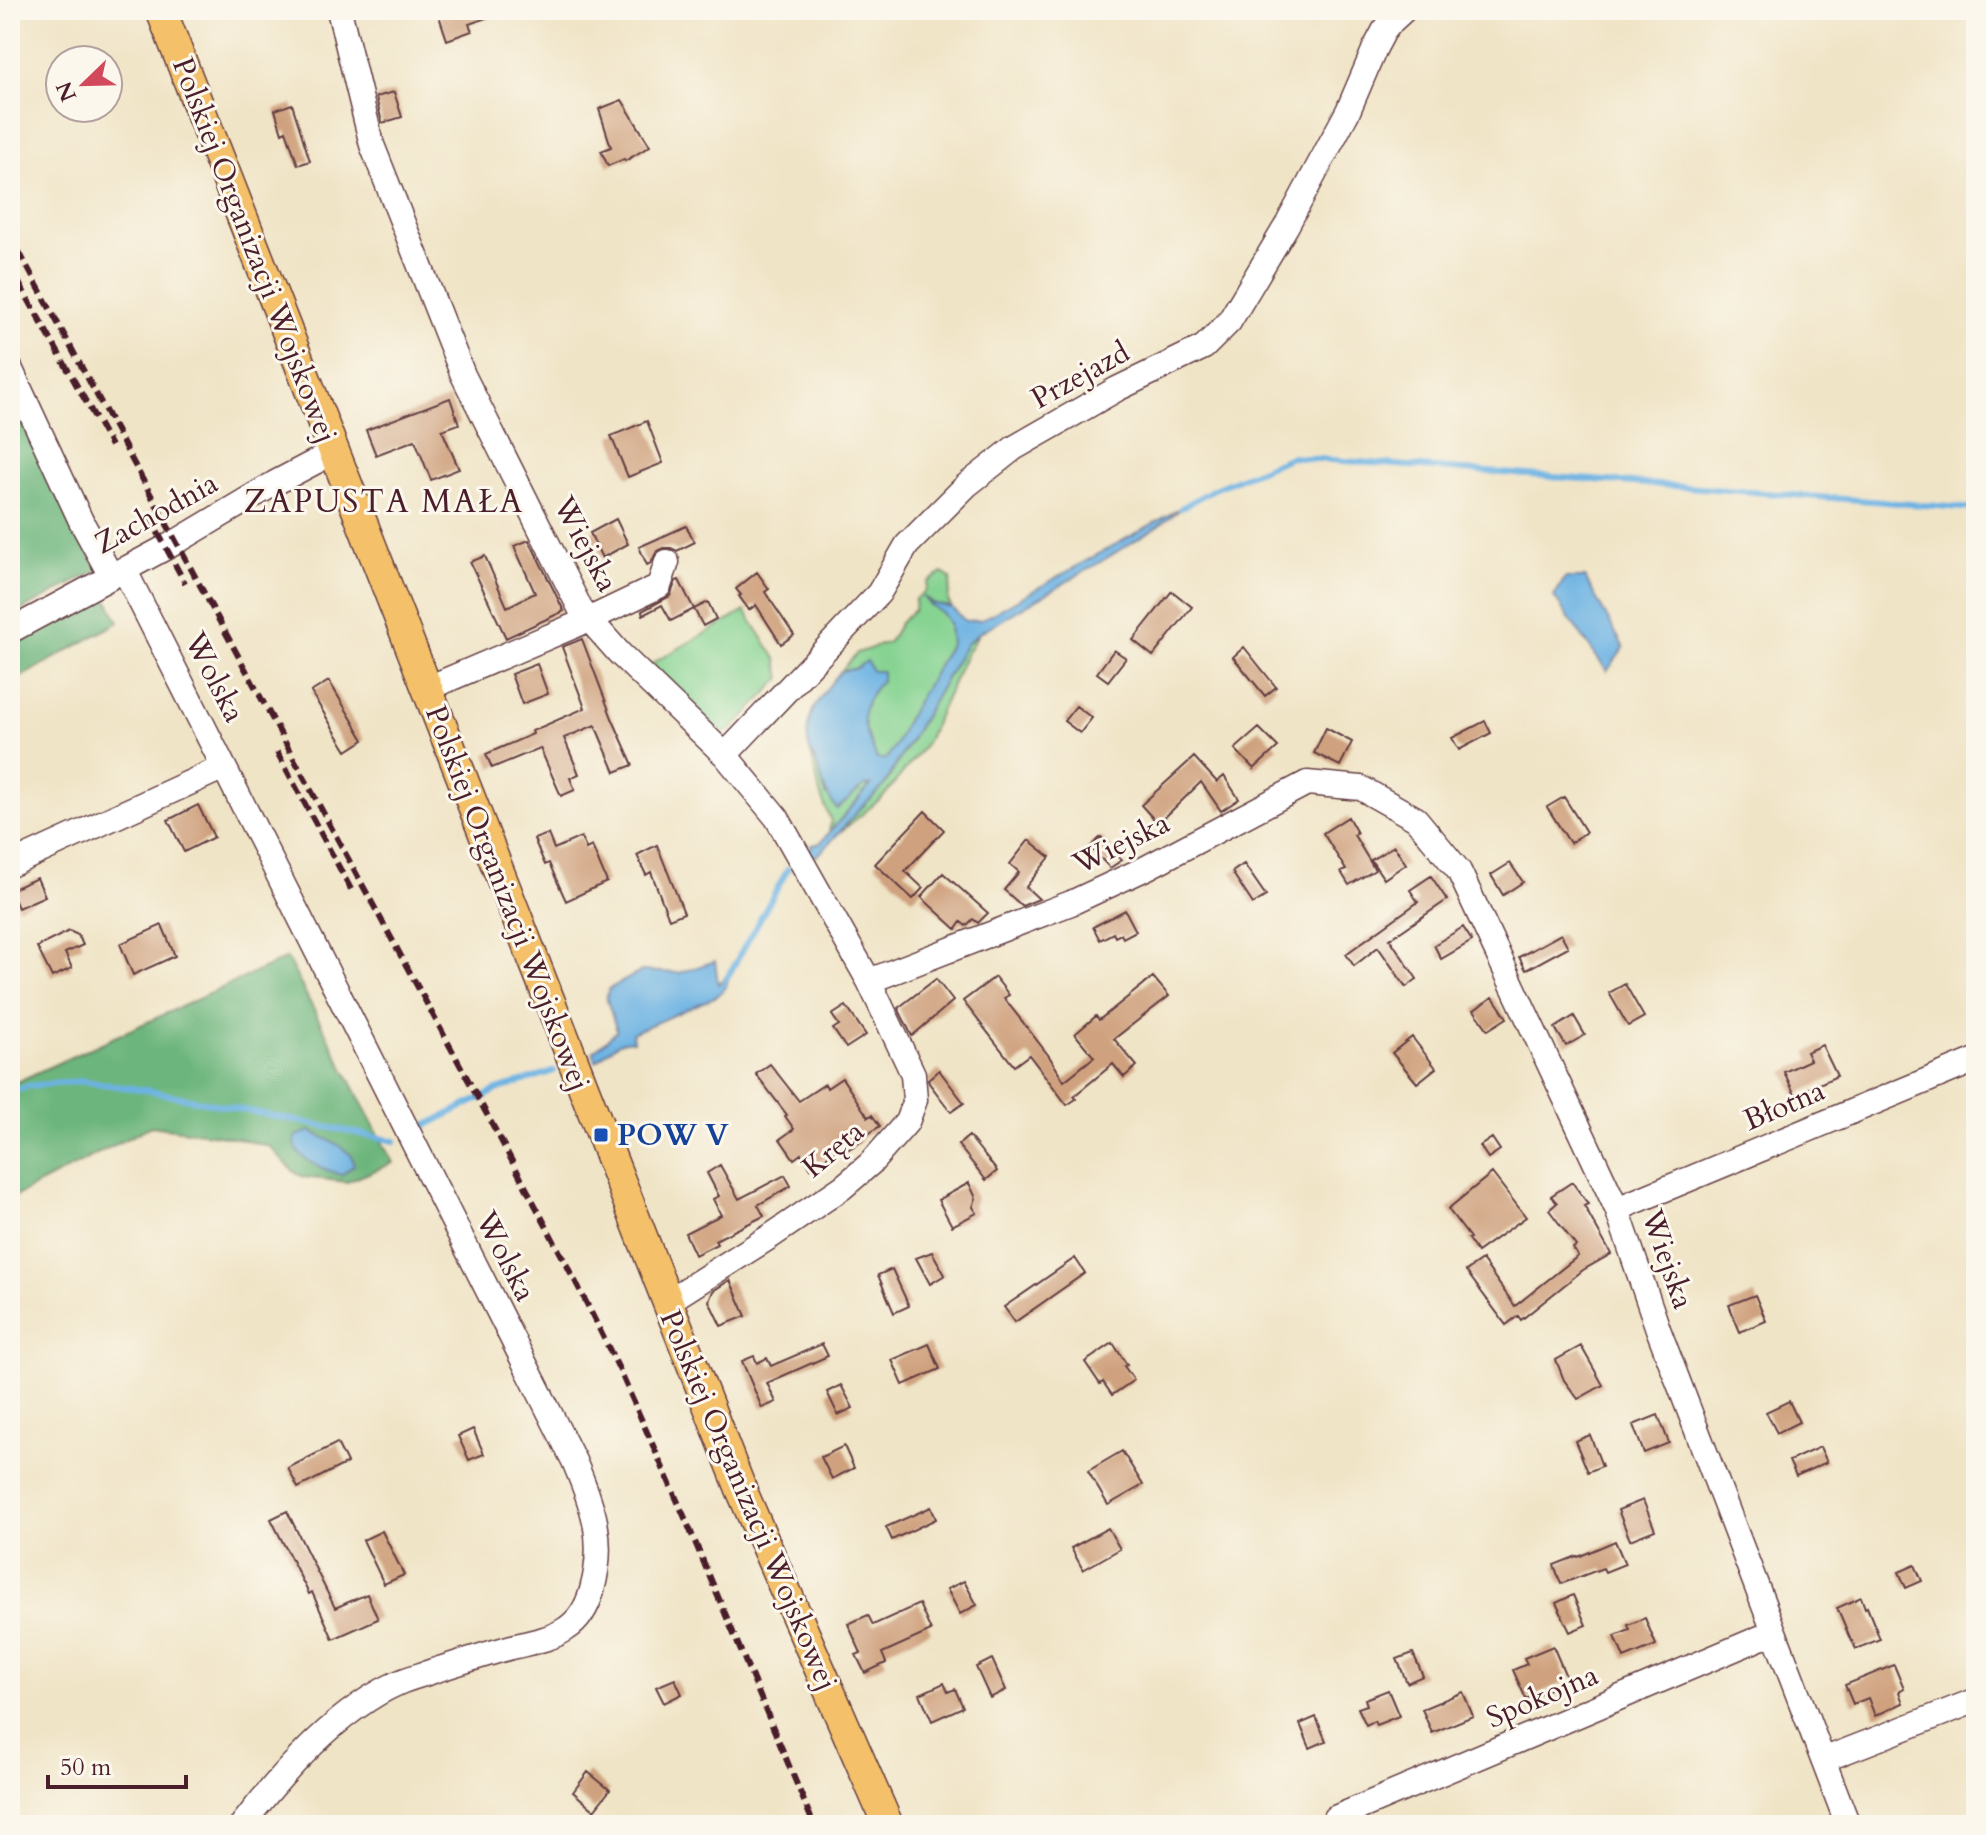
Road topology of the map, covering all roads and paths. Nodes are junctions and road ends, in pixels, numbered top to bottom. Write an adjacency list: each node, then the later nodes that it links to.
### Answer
1 (161, 10): 5 (main road, Polskiej Organizacji Wojskowej)
2 (339, 10): 8 (street, Wiejska)
3 (1404, 10): 11 (street, Przejazd)
4 (10, 368): 7 (street, Wolska)
5 (334, 452): 7 (street, Zachodnia); 10 (main road, Polskiej Organizacji Wojskowej)
6 (667, 562): 8 (street)
7 (118, 573): 9 (street, Zachodnia); 12 (street, Wolska)
8 (590, 619): 10 (street); 11 (street, Wiejska)
9 (10, 631)
10 (426, 689): 17 (main road, Polskiej Organizacji Wojskowej)
11 (725, 755): 14 (street, Wiejska)
12 (224, 767): 13 (street); 22 (street, Wolska)
13 (10, 865)
14 (869, 981): 16 (street, Wiejska); 17 (street, Kręta)
15 (1976, 1060): 16 (street, Błotna)
16 (1617, 1209): 18 (street, Wiejska)
17 (667, 1302): 23 (main road, Polskiej Organizacji Wojskowej)
18 (1774, 1632): 20 (street, Wiejska); 21 (street, Spokojna)
19 (1969, 1703): 20 (street)
20 (1823, 1760): 24 (street, Wiejska)
21 (1335, 1818)
22 (242, 1825)
23 (888, 1825)
24 (1848, 1825)

